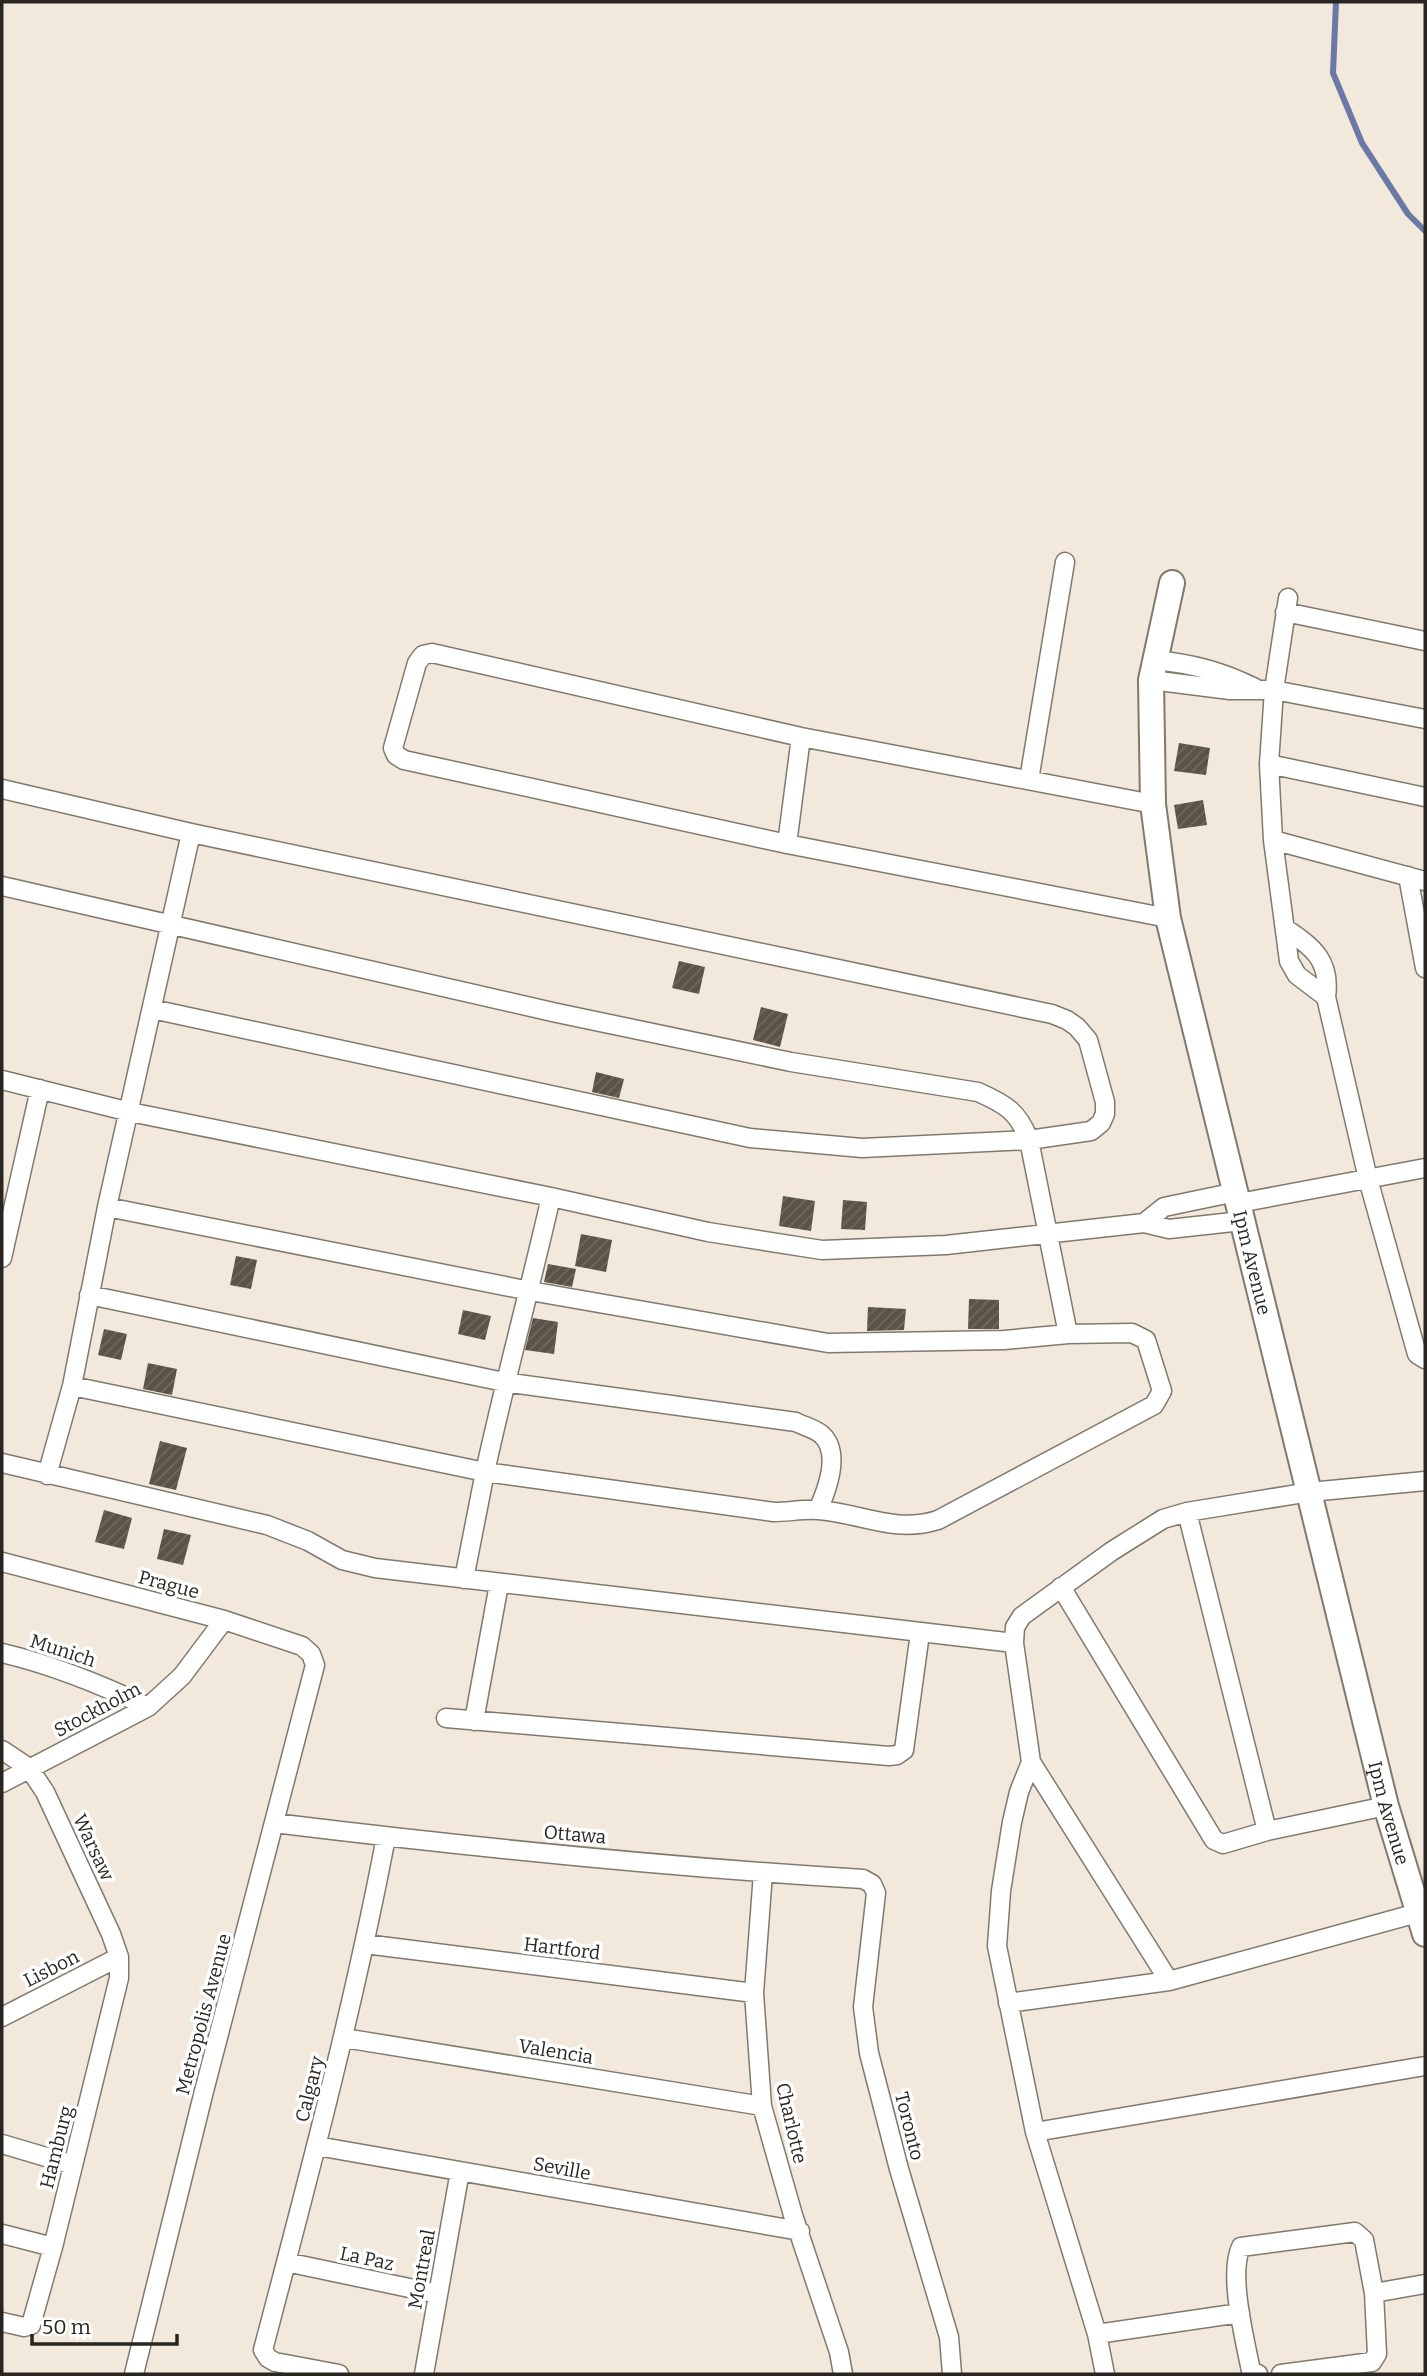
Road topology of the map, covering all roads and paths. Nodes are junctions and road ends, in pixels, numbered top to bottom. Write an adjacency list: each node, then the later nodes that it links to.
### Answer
1 (1065, 562): 9 (street)
2 (1172, 583): 4 (street, Ipm Avenue)
3 (1425, 641): 5 (street)
4 (1153, 670): 5 (street); 12 (street, Ipm Avenue)
5 (1274, 690): 6 (street); 8 (street)
6 (1425, 719)
7 (801, 737): 9 (street); 15 (street); 15 (street)
8 (1269, 764): 11 (street); 14 (street)
9 (1029, 780): 12 (street)
10 (2, 789): 13 (street)
11 (1425, 797)
12 (1153, 804): 18 (street, Ipm Avenue)
13 (191, 833): 19 (street); 27 (street)
14 (1273, 840): 16 (street); 20 (street)
15 (787, 844): 18 (street)
16 (1417, 878): 21 (street)
17 (2, 886): 19 (street)
18 (1168, 918): 32 (street, Ipm Avenue)
19 (171, 923): 23 (street); 27 (street)
20 (1286, 929): 22 (street); 22 (street)
21 (1425, 968)
22 (1326, 997): 29 (street)
23 (152, 1009): 26 (street); 27 (street)
24 (2, 1080): 25 (street)
25 (40, 1088): 26 (street); 30 (street)
26 (130, 1112): 31 (street); 33 (street)
27 (1028, 1140): 35 (street)
28 (1425, 1168): 29 (street)
29 (1368, 1179): 32 (street); 40 (street)
30 (10, 1180): 36 (street)
31 (551, 1197): 35 (street); 37 (street)
32 (1239, 1205): 34 (street); 34 (street); 47 (street, Ipm Avenue)
33 (107, 1207): 37 (street); 38 (street)
34 (1144, 1223): 35 (street)
35 (1048, 1235): 39 (street)
36 (2, 1258)
37 (530, 1291): 39 (street); 41 (street)
38 (89, 1295): 41 (street); 42 (street)
39 (1068, 1334): 48 (street)
40 (1425, 1359)
41 (504, 1382): 44 (street); 48 (street)
42 (72, 1386): 44 (street); 45 (street)
43 (2, 1464): 45 (street)
44 (485, 1472): 48 (street); 51 (street)
45 (47, 1475): 51 (street)
46 (1425, 1481): 47 (street)
47 (1310, 1492): 49 (street); 66 (street, Ipm Avenue)
48 (818, 1510)
49 (1187, 1511): 53 (street); 68 (street)
50 (2, 1562): 54 (street, Prague)
51 (464, 1579): 52 (street)
52 (499, 1584): 55 (street); 61 (street)
53 (1061, 1587): 56 (street); 68 (street)
54 (223, 1620): 58 (street, Prague); 59 (street, Stockholm)
55 (920, 1633): 56 (street); 61 (street)
56 (1014, 1643): 63 (street)
57 (2, 1653): 59 (street, Munich)
58 (315, 1665): 67 (street, Metropolis Avenue)
59 (148, 1707): 64 (street, Stockholm)
60 (446, 1718): 61 (street)
61 (474, 1721)
62 (2, 1750): 64 (street, Warsaw)
63 (1031, 1762): 76 (street); 78 (street)
64 (29, 1768): 65 (street, Stockholm); 74 (street, Warsaw)
65 (2, 1783)
66 (1386, 1806): 68 (street); 72 (street, Ipm Avenue)
67 (274, 1823): 69 (street, Ottawa); 98 (street, Metropolis Avenue)
68 (1267, 1831)
69 (386, 1837): 70 (street, Ottawa); 73 (street, Calgary)
70 (763, 1873): 71 (street, Ottawa); 77 (street, Charlotte)
71 (872, 1884): 102 (street, Toronto)
72 (1423, 1919): 76 (street)
73 (365, 1944): 77 (street, Hartford); 80 (street, Calgary)
74 (119, 1957): 75 (street, Warsaw); 79 (street, Lisbon)
75 (119, 1978): 86 (street, Hamburg)
76 (1169, 1981): 78 (street)
77 (754, 1993): 82 (street, Charlotte)
78 (1008, 2003): 83 (street)
79 (2, 2017)
80 (344, 2038): 82 (street, Valencia); 85 (street, Calgary)
81 (1425, 2066): 83 (street)
82 (762, 2106): 88 (street, Charlotte)
83 (1035, 2132): 97 (street)
84 (2, 2144): 86 (street)
85 (317, 2146): 87 (street, Seville); 91 (street, Calgary)
86 (73, 2165): 90 (street, Hamburg)
87 (460, 2171): 88 (street, Seville); 94 (street, Montreal)
88 (800, 2231): 101 (street, Charlotte)
89 (2, 2234): 90 (street)
90 (53, 2247): 96 (street, Hamburg)
91 (286, 2262): 94 (street, La Paz); 99 (street, Calgary)
92 (1425, 2284): 93 (street)
93 (1374, 2293): 95 (street); 105 (street)
94 (438, 2294): 100 (street, Montreal)
95 (1240, 2313): 97 (street); 104 (street)
96 (2, 2322)
97 (1097, 2334): 103 (street)
98 (134, 2374)
99 (340, 2374)
100 (424, 2374)
101 (844, 2374)
102 (952, 2374)
103 (1105, 2374)
104 (1258, 2374)
105 (1282, 2374)

